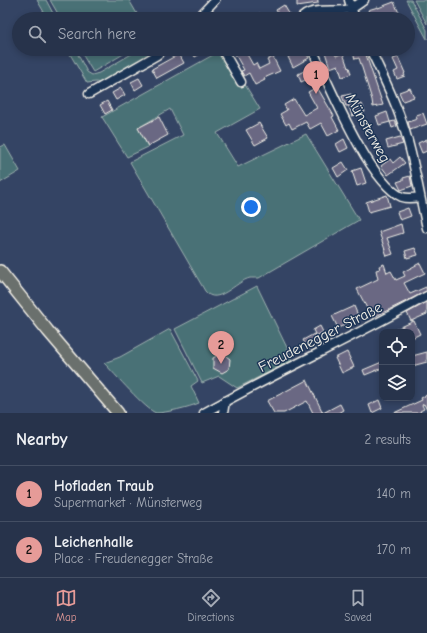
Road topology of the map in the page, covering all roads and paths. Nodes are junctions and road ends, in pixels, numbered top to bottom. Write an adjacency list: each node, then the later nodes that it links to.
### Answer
1 (215, 0): 4 (street)
2 (364, 0): 3 (street)
3 (350, 4): 5 (street)
4 (206, 12)
5 (311, 12)
6 (155, 56): 11 (street)
7 (226, 56): 10 (street)
8 (315, 56): 12 (street, Münsterweg)
9 (374, 56): 12 (street)
10 (241, 82)
11 (89, 94)
12 (420, 197): 13 (street)
13 (427, 228)
14 (0, 271): 17 (main road)
15 (427, 296): 16 (street, Freudenegger Straße)
16 (225, 401): 18 (street, Freudenegger Straße); 19 (street)
17 (118, 413)
18 (204, 413)
19 (223, 413)

